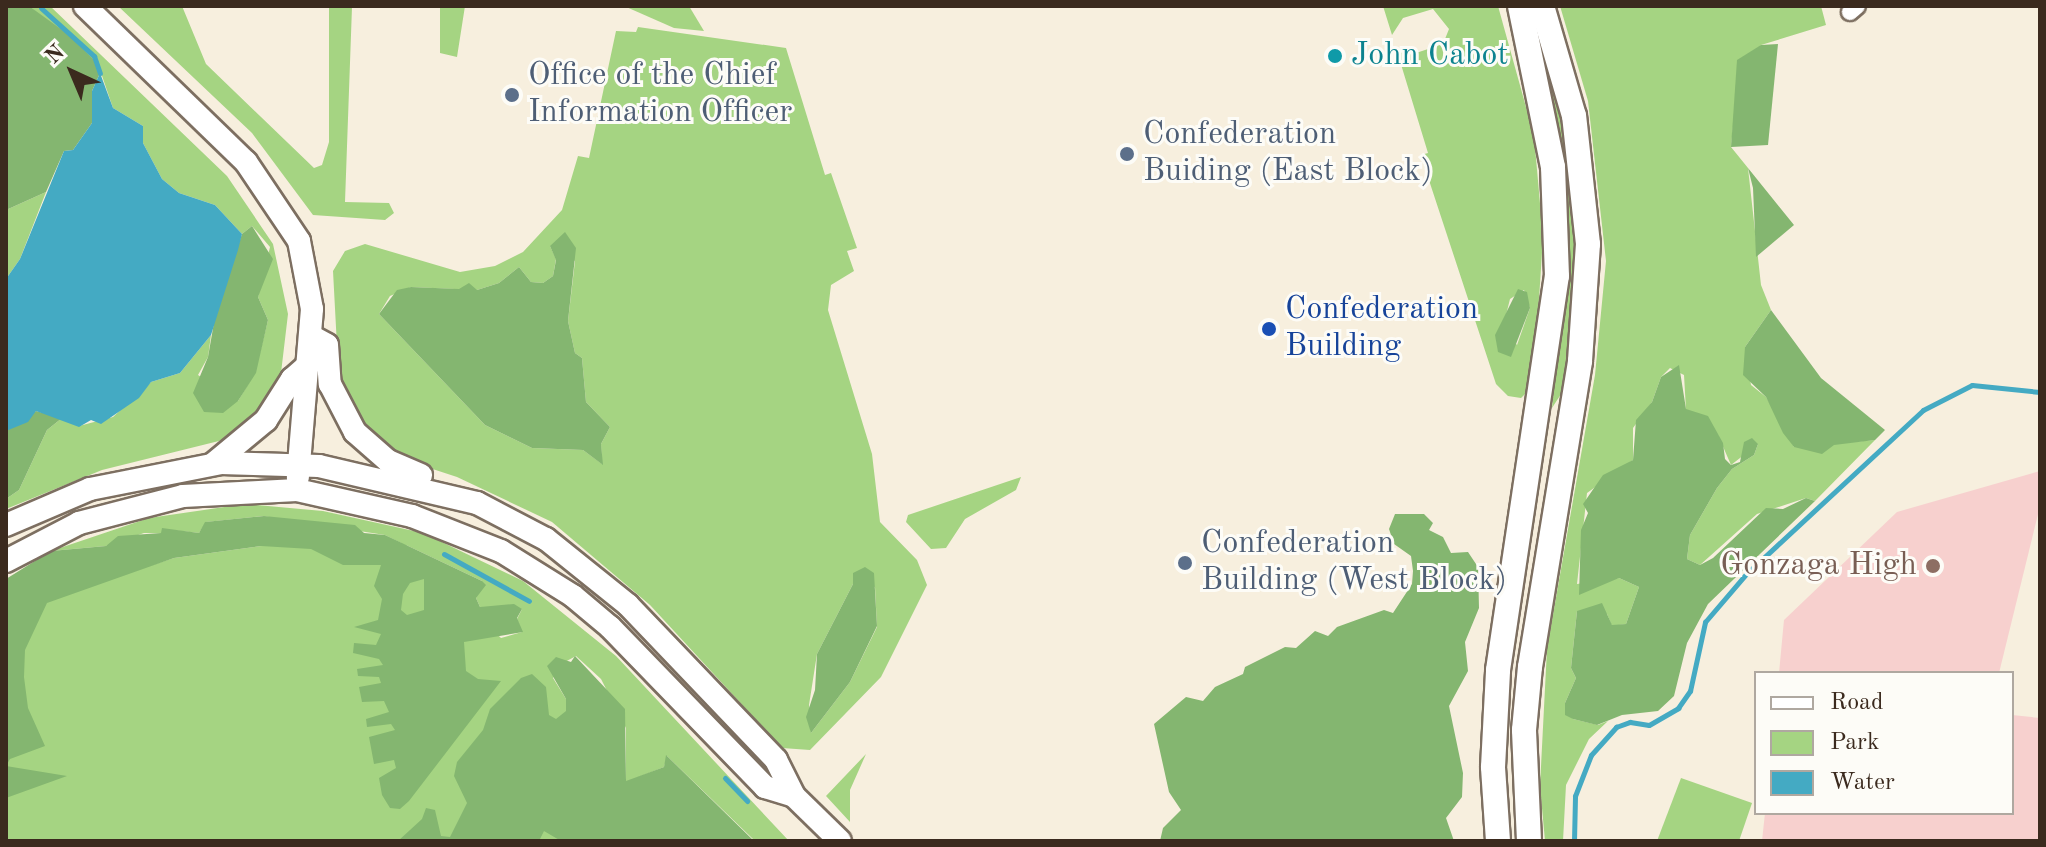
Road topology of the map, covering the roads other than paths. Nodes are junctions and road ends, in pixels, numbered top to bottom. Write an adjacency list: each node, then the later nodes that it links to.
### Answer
1 (85, 6): 4 (main road)
2 (1520, 6): 14 (main road)
3 (1542, 6): 15 (main road)
4 (311, 336): 5 (main road); 9 (main road)
5 (309, 364): 6 (main road); 7 (main road)
6 (213, 464): 7 (main road); 10 (main road)
7 (299, 464): 8 (main road); 9 (main road)
8 (297, 490): 11 (main road); 12 (main road)
9 (477, 503): 12 (main road)
10 (6, 525)
11 (6, 561)
12 (794, 796): 13 (main road)
13 (840, 841)
14 (1498, 841)
15 (1529, 841)

